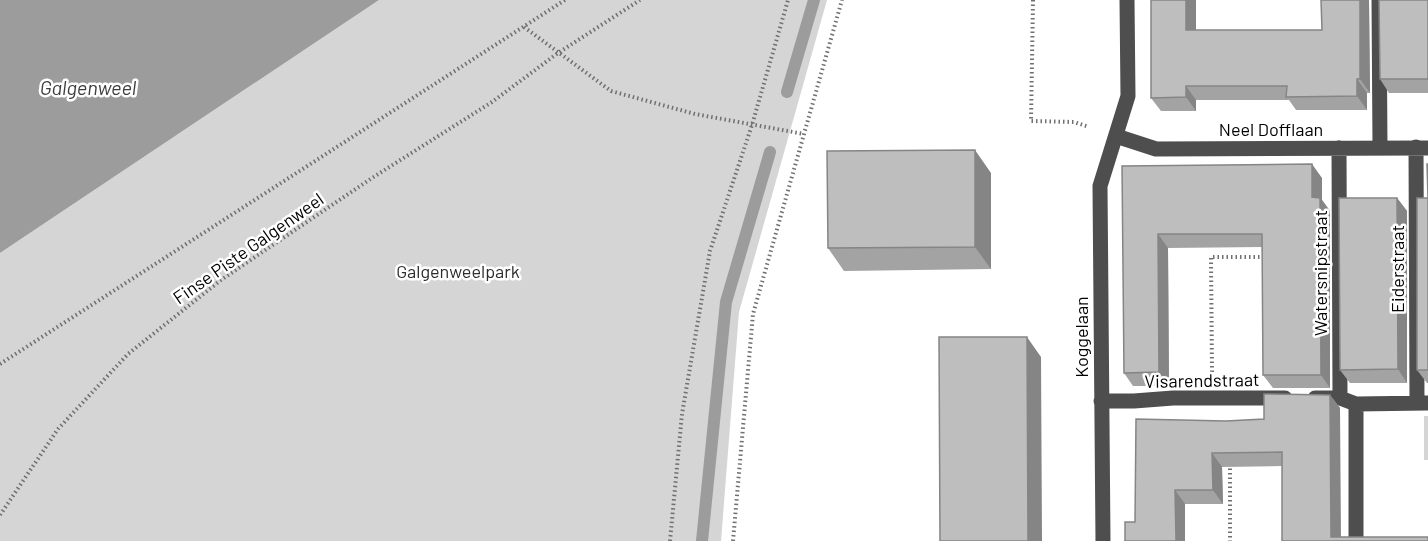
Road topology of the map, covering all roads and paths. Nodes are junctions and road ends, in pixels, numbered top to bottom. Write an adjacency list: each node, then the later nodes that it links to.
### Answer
1 (565, 0): 8 (path)
2 (640, 0): 9 (path, Finse Piste Galgenweel)
3 (788, 0): 10 (path)
4 (842, 0): 11 (path)
5 (1033, 0): 12 (path)
6 (1127, 0): 12 (street, Koggelaan)
7 (1379, 0): 13 (street)
8 (524, 27): 9 (path); 17 (path)
9 (558, 53): 10 (path); 24 (path, Finse Piste Galgenweel)
10 (752, 125): 11 (path); 26 (path)
11 (804, 134): 27 (path)
12 (1116, 136): 15 (street, Neel Dofflaan); 21 (street, Koggelaan)
13 (1380, 147): 14 (street, Neel Dofflaan); 15 (street, Neel Dofflaan)
14 (1422, 147): 20 (street, Eiderstraat)
15 (1339, 148): 19 (street, Watersnipstraat)
16 (1269, 257): 18 (path)
17 (0, 364)
18 (1212, 398): 19 (street, Visarendstraat); 21 (street, Visarendstraat)
19 (1340, 398): 22 (street)
20 (1420, 399): 22 (street)
21 (1101, 401): 28 (street, Koggelaan)
22 (1356, 404): 25 (street)
23 (1230, 458): 29 (path)
24 (0, 514)
25 (1356, 535)
26 (670, 541)
27 (733, 541)
28 (1103, 541)
29 (1230, 541)

